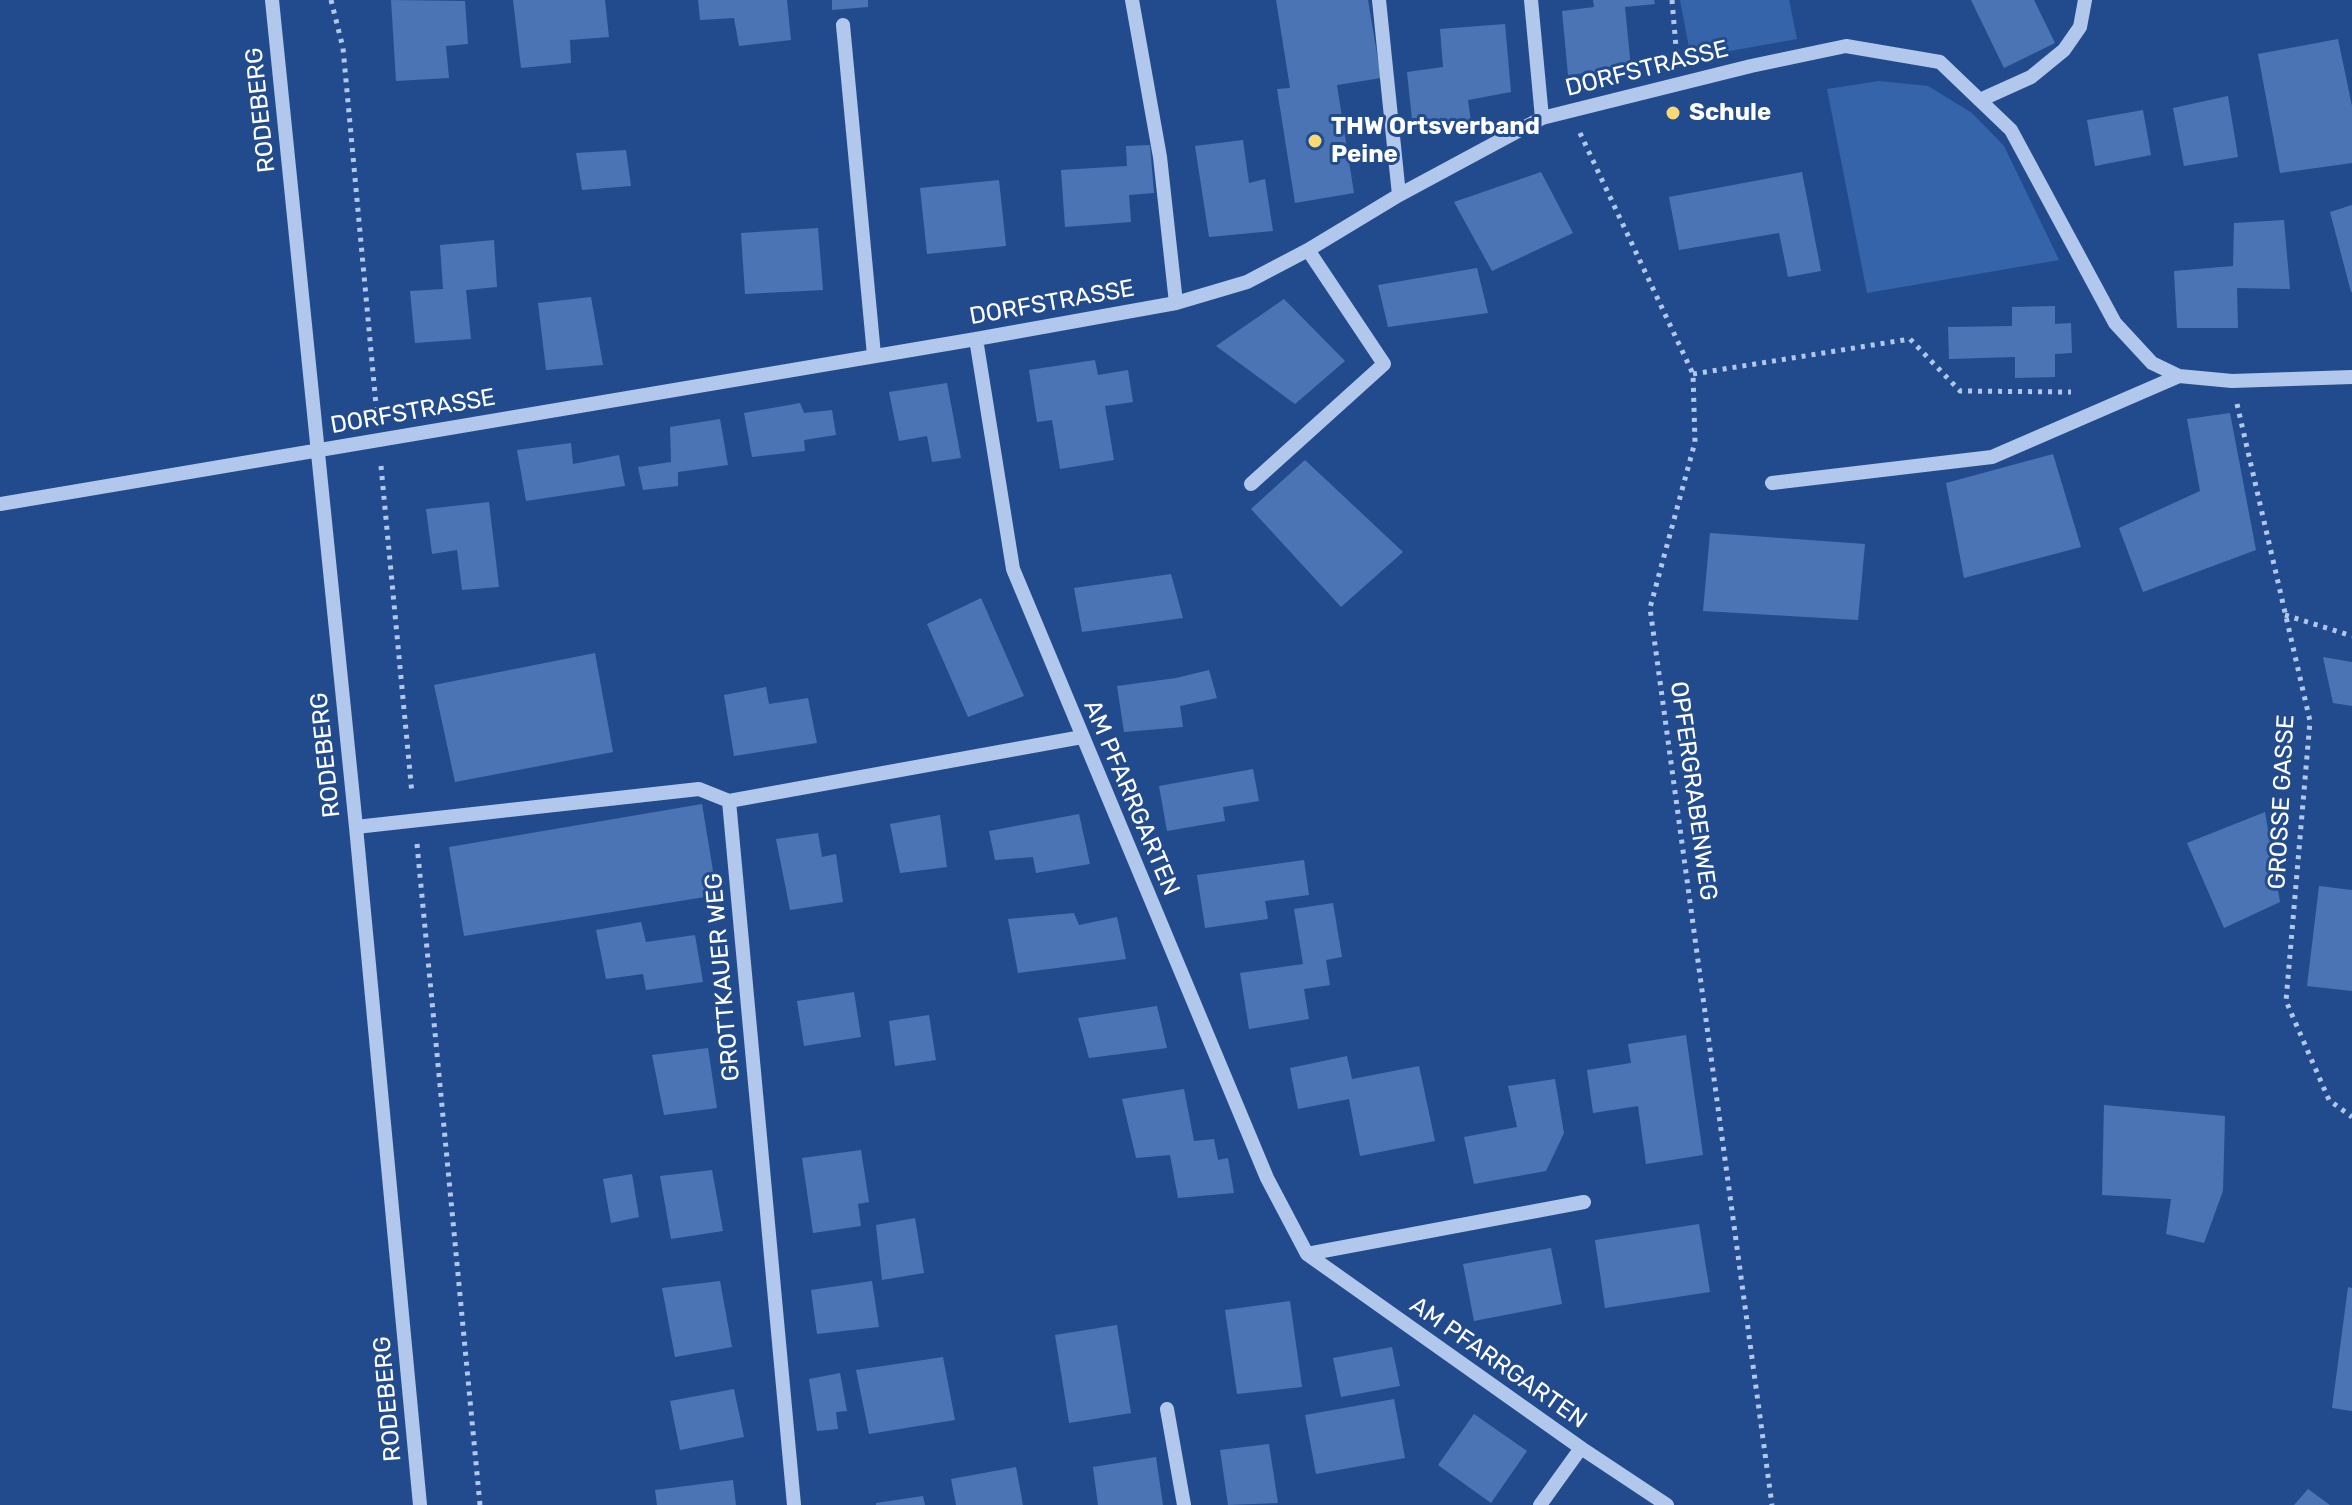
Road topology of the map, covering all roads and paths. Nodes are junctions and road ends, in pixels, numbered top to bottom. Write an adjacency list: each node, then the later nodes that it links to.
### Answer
1 (272, 0): 24 (street, RODEBERG)
2 (331, 0): 23 (path)
3 (1132, 0): 15 (street)
4 (1379, 0): 13 (street)
5 (1531, 0): 12 (street)
6 (1672, 0): 9 (path)
7 (2085, 0): 10 (street)
8 (843, 25): 17 (street)
9 (1677, 56)
10 (1980, 100): 11 (street, DORFSTRASSE); 19 (street, DORFSTRASSE)
11 (1569, 110): 12 (street, DORFSTRASSE); 18 (path, OPFERGRABENWEG)
12 (1542, 118): 13 (street, DORFSTRASSE)
13 (1399, 195): 14 (street, DORFSTRASSE)
14 (1308, 250): 15 (street, DORFSTRASSE); 26 (street)
15 (1176, 303): 16 (street, DORFSTRASSE)
16 (976, 339): 17 (street, DORFSTRASSE); 30 (street, AM PFARRGARTEN)
17 (874, 355): 23 (street, DORFSTRASSE)
18 (1693, 374): 22 (path); 45 (path, OPFERGRABENWEG)
19 (2179, 376): 21 (street, DORFSTRASSE); 25 (street)
20 (2352, 377): 21 (street, DORFSTRASSE)
21 (2232, 381): 28 (path, GROSSE GASSE)
22 (2083, 392)
23 (379, 439): 24 (street, DORFSTRASSE); 32 (path)
24 (316, 451): 27 (street, DORFSTRASSE); 33 (street, RODEBERG)
25 (1772, 483)
26 (1251, 484)
27 (0, 504)
28 (2284, 615): 29 (path); 34 (path, GROSSE GASSE)
29 (2352, 636)
30 (1082, 737): 31 (street); 36 (street, AM PFARRGARTEN)
31 (729, 801): 32 (street); 41 (street, GROTTKAUER WEG)
32 (415, 819): 33 (street); 40 (path)
33 (356, 827): 39 (street, RODEBERG)
34 (2352, 1117)
35 (1584, 1202): 36 (street)
36 (1307, 1254): 38 (street, AM PFARRGARTEN)
37 (1167, 1409): 42 (street)
38 (1581, 1448): 43 (street); 44 (street, AM PFARRGARTEN)
39 (420, 1505)
40 (480, 1505)
41 (794, 1505)
42 (1184, 1505)
43 (1540, 1505)
44 (1667, 1505)
45 (1772, 1505)

